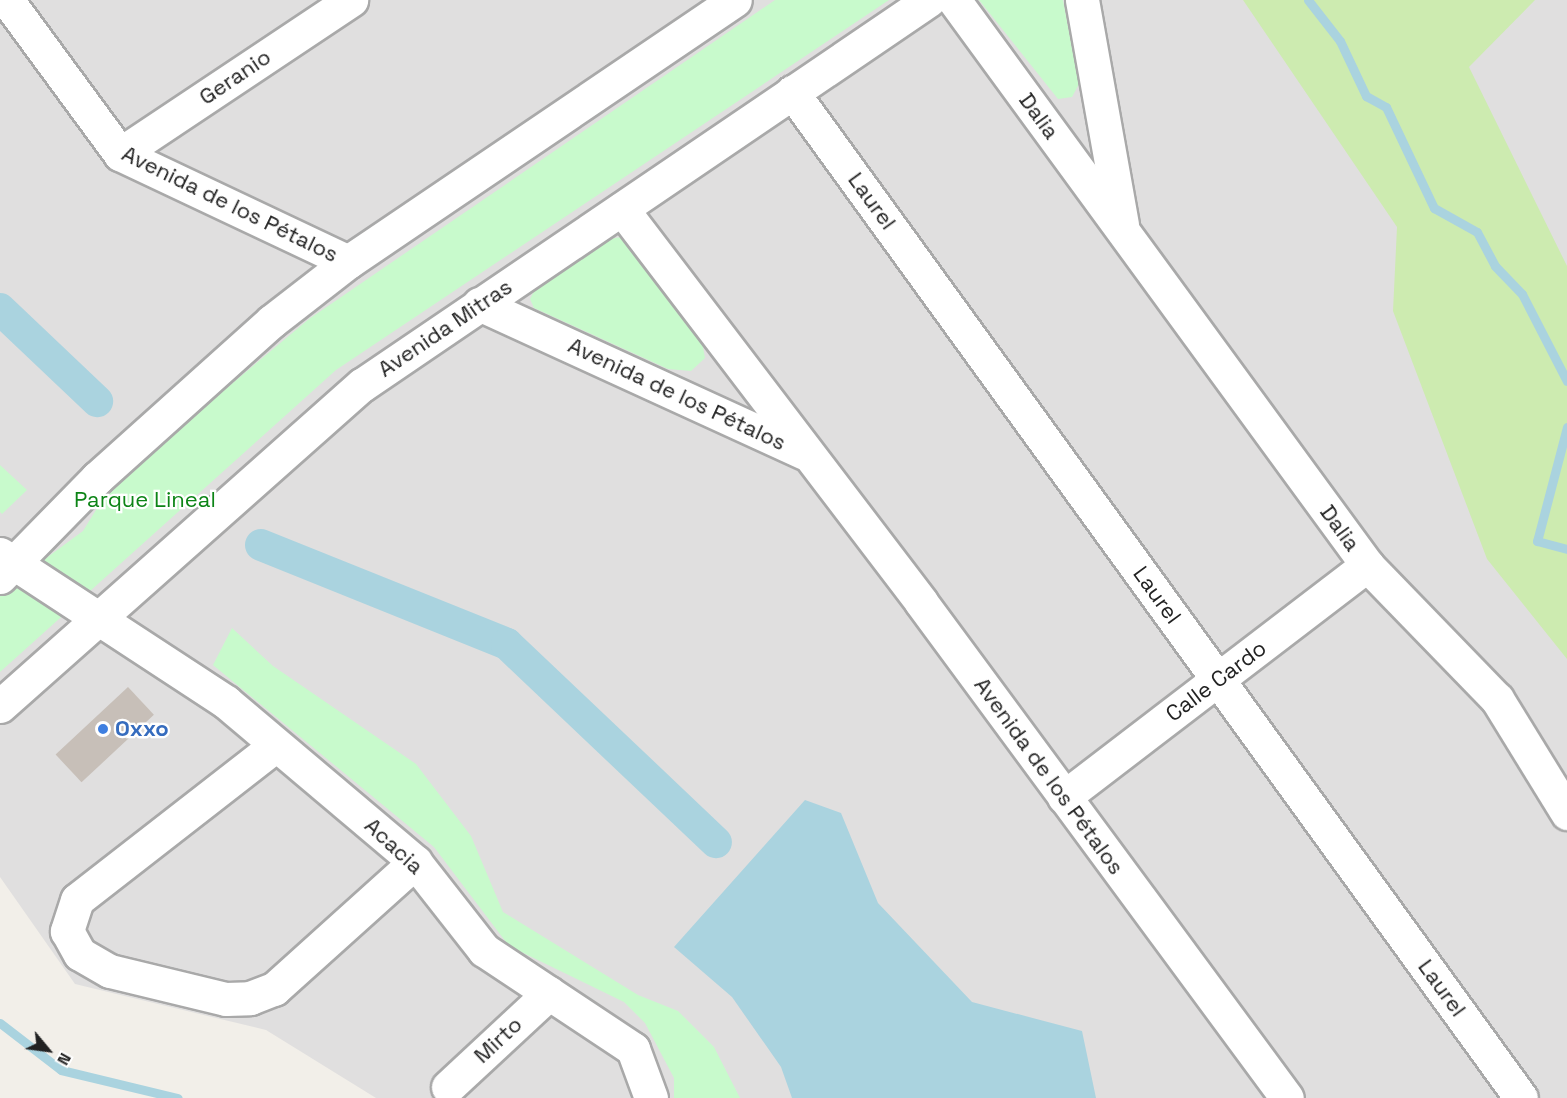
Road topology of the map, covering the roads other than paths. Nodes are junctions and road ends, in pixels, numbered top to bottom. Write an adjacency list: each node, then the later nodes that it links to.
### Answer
1 (351, 0): 8 (street, Geranio)
2 (735, 0): 11 (street)
3 (929, 0): 7 (street, Avenida Mitras)
4 (954, 0): 10 (street, Dalia)
5 (1082, 0): 10 (street, Dalia)
6 (12, 2): 8 (street, Avenida de los Pétalos)
7 (792, 92): 9 (street, Avenida Mitras); 17 (street, Laurel)
8 (120, 154): 11 (street, Avenida de los Pétalos)
9 (622, 209): 12 (street, Avenida Mitras); 13 (street, Avenida de los Pétalos)
10 (1123, 232): 15 (street, Dalia)
11 (348, 262): 14 (street)
12 (479, 304): 13 (street, Avenida de los Pétalos); 16 (street, Avenida Mitras)
13 (809, 455): 20 (street, Avenida de los Pétalos)
14 (4, 564): 16 (street, Acacia)
15 (1368, 565): 17 (street, Calle Cardo); 21 (street, Dalia)
16 (103, 618): 18 (street, Avenida Mitras); 19 (street, Acacia)
17 (1218, 679): 20 (street, Calle Cardo); 27 (street, Laurel)
18 (0, 706)
19 (276, 745): 22 (street, Acacia); 22 (street)
20 (1064, 798): 26 (street, Avenida de los Pétalos)
21 (1567, 813)
22 (415, 862): 23 (street, Acacia)
23 (549, 993): 24 (street, Mirto); 25 (street, Acacia)
24 (448, 1087)
25 (651, 1098)
26 (1287, 1098)
27 (1521, 1098)

